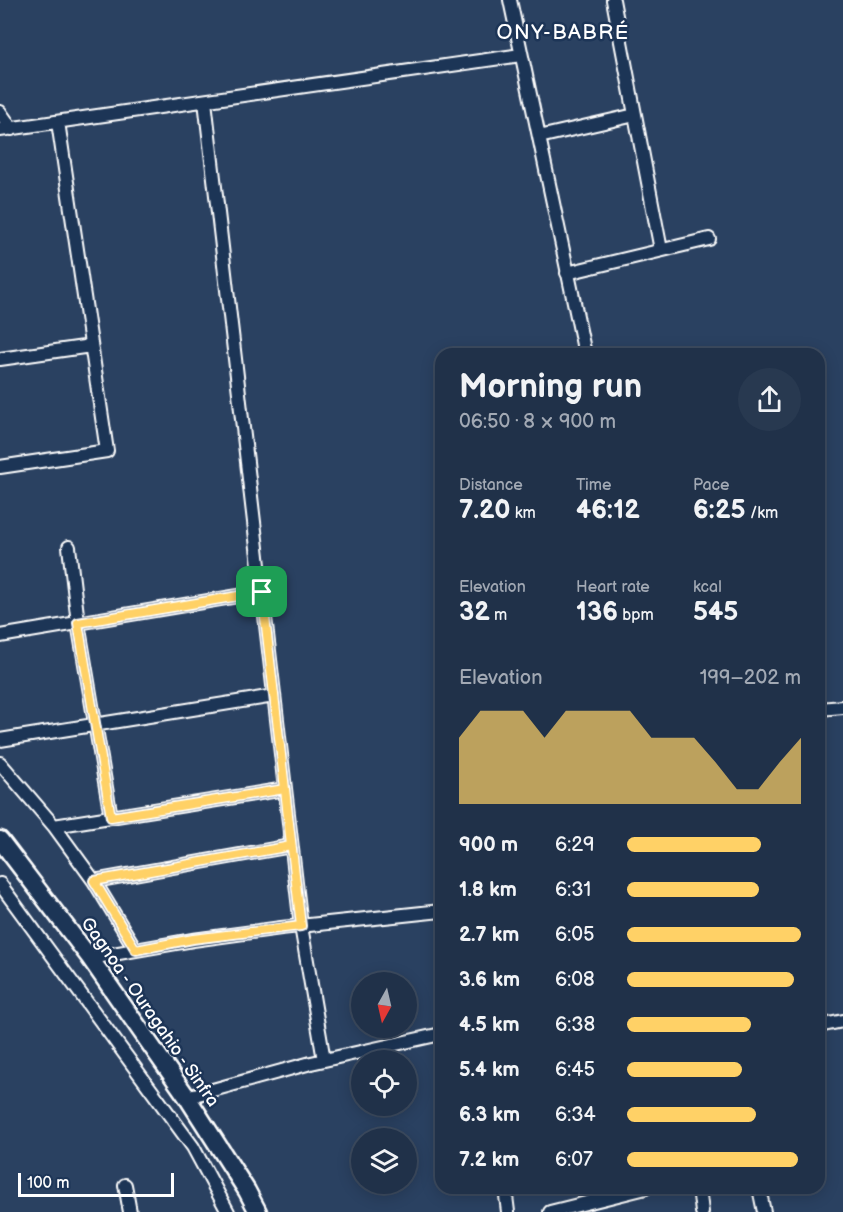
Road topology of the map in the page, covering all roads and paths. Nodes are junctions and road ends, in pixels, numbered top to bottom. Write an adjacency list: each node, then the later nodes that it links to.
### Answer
1 (510, 0): 3 (street)
2 (613, 0): 6 (street)
3 (521, 55): 4 (street); 9 (street)
4 (205, 101): 7 (street); 18 (street)
5 (0, 112): 8 (street)
6 (635, 115): 9 (street); 11 (street)
7 (58, 122): 8 (street); 13 (street)
8 (6, 130)
9 (539, 137): 12 (street)
10 (709, 239): 11 (street)
11 (661, 250): 12 (street)
12 (567, 273): 14 (street)
13 (91, 346): 15 (street); 16 (street)
14 (584, 348)
15 (0, 359)
16 (0, 466)
17 (69, 547): 19 (street)
18 (262, 592): 19 (street); 21 (street)
19 (78, 623): 20 (street); 24 (street)
20 (0, 636)
21 (274, 696): 24 (street); 27 (street)
22 (843, 707): 23 (street)
23 (825, 708)
24 (96, 724): 25 (street); 28 (street)
25 (0, 740)
26 (0, 763): 29 (street)
27 (285, 789): 28 (street); 31 (street)
28 (111, 817): 29 (street)
29 (54, 826): 32 (street)
30 (0, 840): 37 (main road, Gagnoa - Ouragahio - Sinfra)
31 (291, 846): 32 (street); 35 (street)
32 (94, 881): 36 (street)
33 (0, 884): 49 (street)
34 (435, 912): 35 (street)
35 (301, 926): 36 (street); 41 (street)
36 (136, 950): 37 (street)
37 (90, 958): 42 (main road, Gagnoa - Ouragahio - Sinfra)
38 (843, 1021): 39 (street)
39 (825, 1025)
40 (435, 1035): 41 (street)
41 (324, 1060): 42 (street)
42 (187, 1097): 50 (main road, Gagnoa - Ouragahio - Sinfra)
43 (125, 1185): 48 (street)
44 (506, 1194): 51 (street)
45 (622, 1194): 52 (street)
46 (700, 1194): 53 (street)
47 (760, 1194): 54 (street)
48 (130, 1212)
49 (228, 1212)
50 (258, 1212)
51 (508, 1212)
52 (550, 1212)
53 (702, 1212)
54 (764, 1212)

